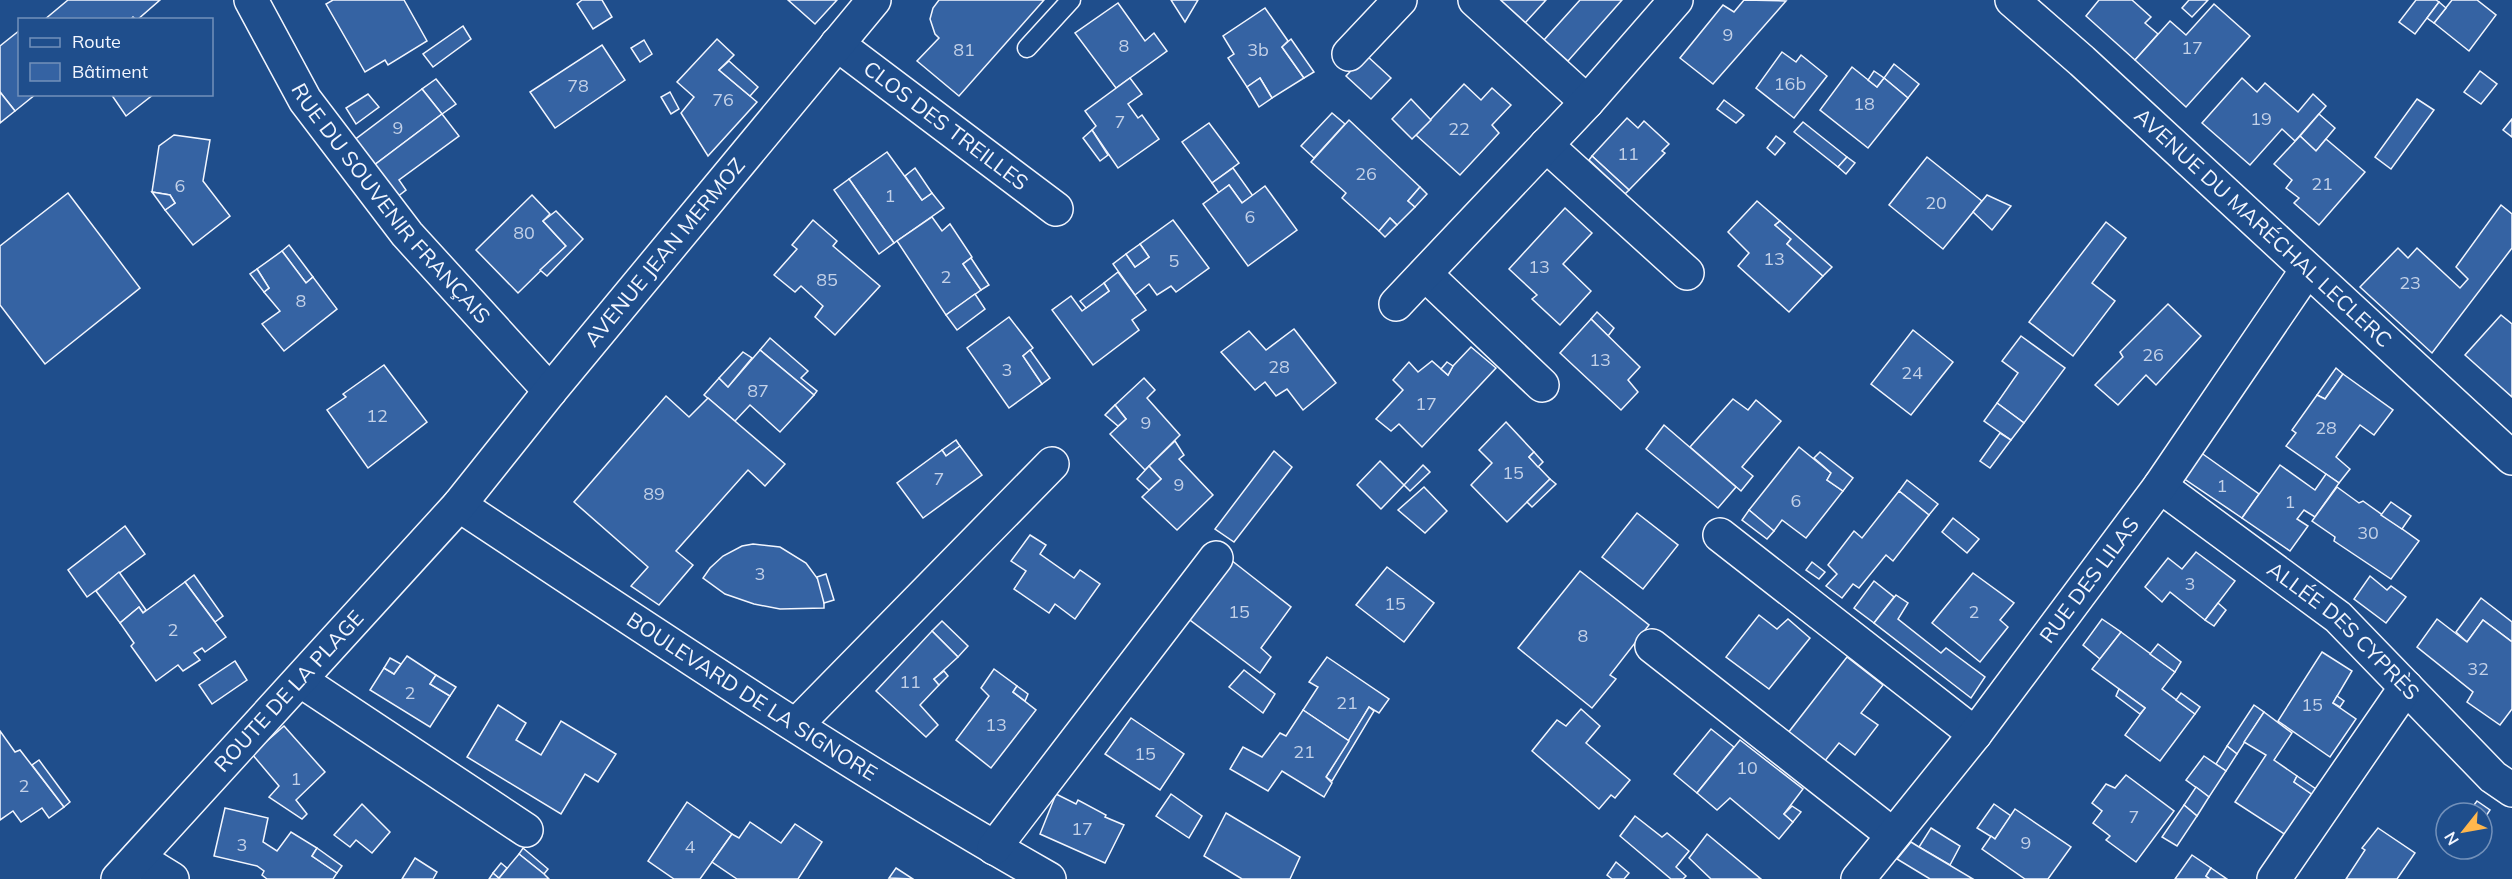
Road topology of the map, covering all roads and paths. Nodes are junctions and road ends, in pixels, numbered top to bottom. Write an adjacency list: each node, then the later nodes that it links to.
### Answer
1 (251, 0): 19 (street, RUE DU SOUVENIR FRANÇAIS)
2 (874, 0): 8 (street, AVENUE JEAN MERMOZ)
3 (1071, 0): 9 (lane)
4 (1400, 0): 10 (street)
5 (1475, 0): 11 (street)
6 (1676, 0): 11 (street)
7 (2012, 0): 14 (street, AVENUE DU MARÉCHAL LECLERC)
8 (837, 44): 13 (street, CLOS DES TREILLES); 19 (street, AVENUE JEAN MERMOZ)
9 (1027, 48)
10 (1349, 54)
11 (1587, 102): 12 (street)
12 (1546, 146): 15 (street); 16 (street)
13 (1056, 209)
14 (2307, 270): 20 (street, AVENUE DU MARÉCHAL LECLERC); 22 (street, RUE DES LILAS)
15 (1687, 273)
16 (1425, 274): 17 (street); 18 (street)
17 (1395, 304)
18 (1542, 385)
19 (550, 391): 23 (street, AVENUE JEAN MERMOZ)
20 (2512, 458)
21 (1052, 464): 29 (street)
22 (2160, 486): 28 (street, ALLÉE DES CYPRÈS); 30 (street, RUE DES LILAS)
23 (459, 505): 27 (street, ROUTE DE LA PLAGE); 29 (street, BOULEVARD DE LA SIGNORE)
24 (1720, 535): 30 (street)
25 (1216, 558): 34 (street)
26 (1652, 646): 33 (street)
27 (300, 680): 32 (street); 35 (street, ROUTE DE LA PLAGE)
28 (2406, 687): 31 (street, ALLÉE DES CYPRÈS); 39 (street)
29 (796, 725): 34 (street, BOULEVARD DE LA SIGNORE)
30 (1975, 734): 33 (street, RUE DES LILAS)
31 (2512, 790)
32 (526, 830)
33 (1893, 836): 38 (street, RUE DES LILAS)
34 (994, 848): 37 (street, BOULEVARD DE LA SIGNORE)
35 (128, 869): 36 (street)
36 (172, 879)
37 (1049, 879)
38 (1858, 879)
39 (2274, 879)

